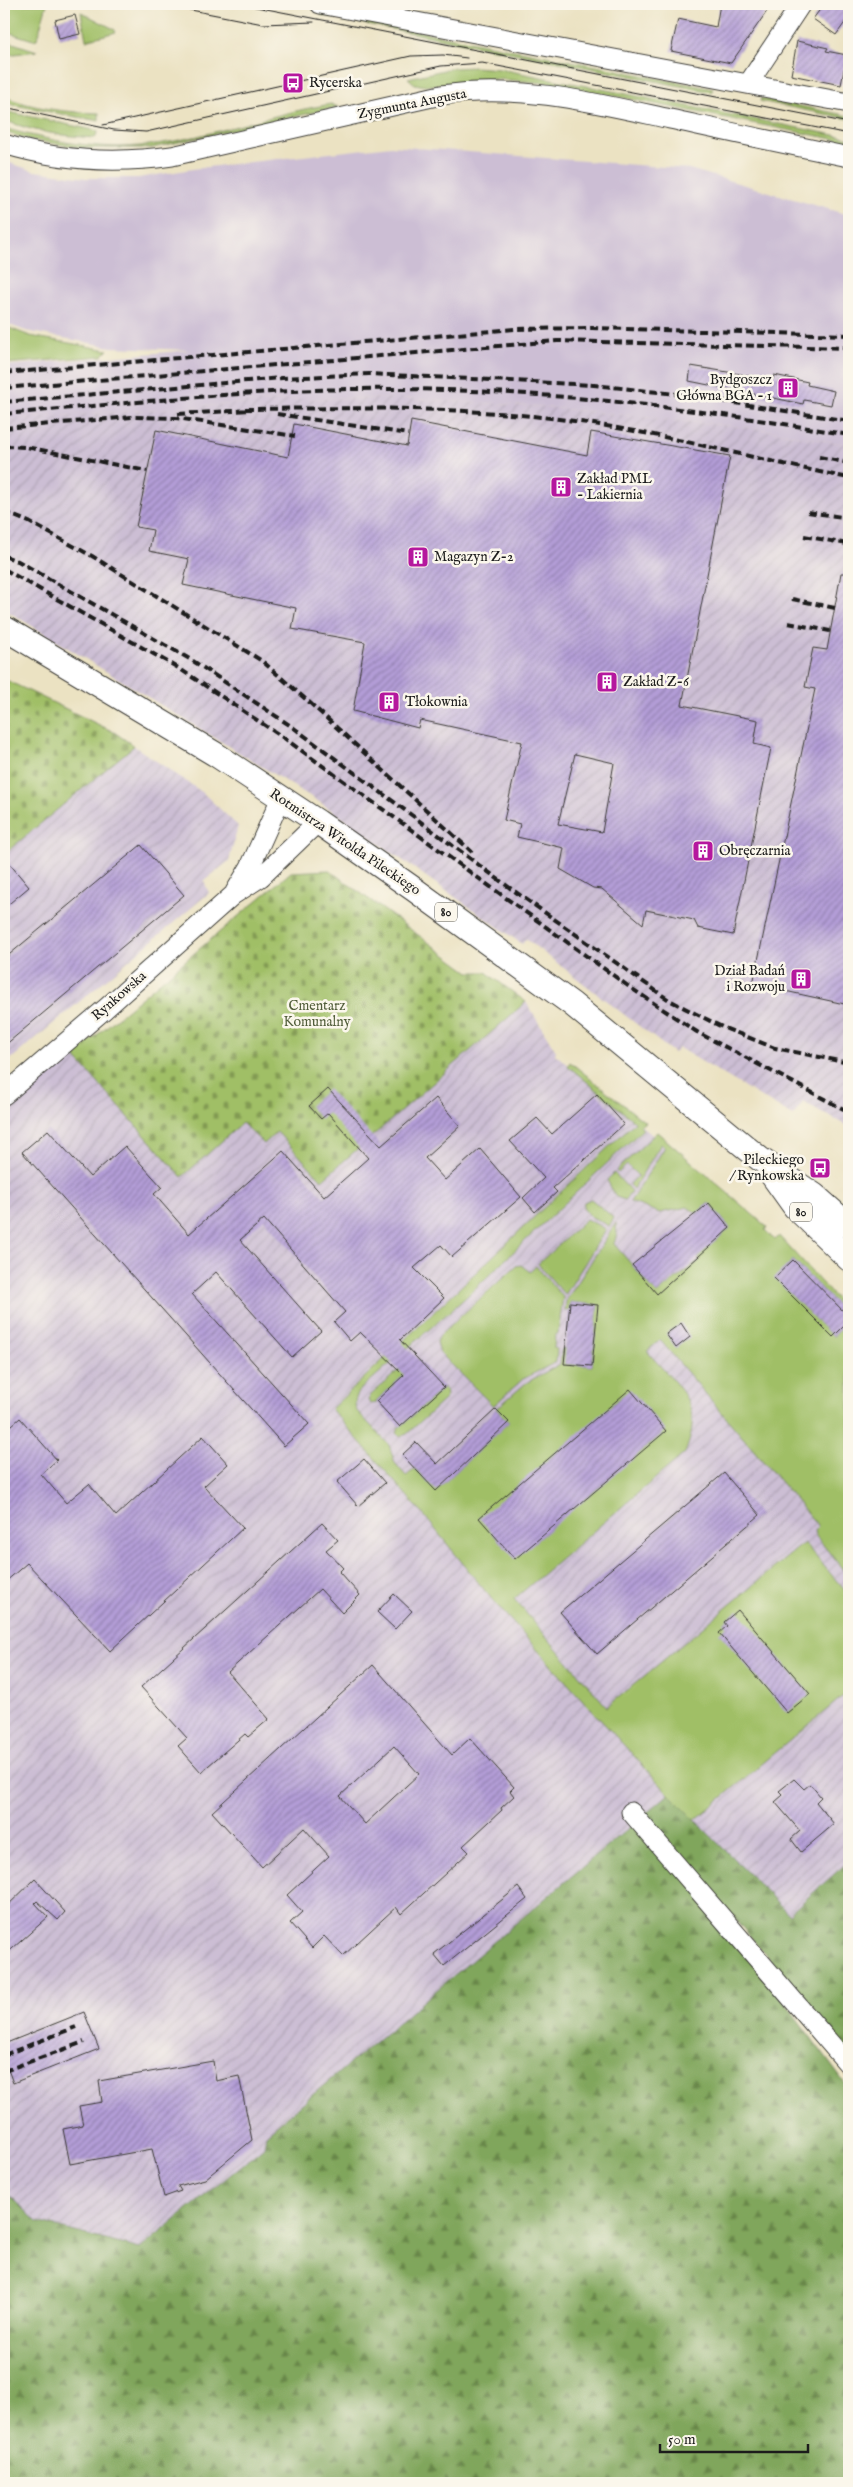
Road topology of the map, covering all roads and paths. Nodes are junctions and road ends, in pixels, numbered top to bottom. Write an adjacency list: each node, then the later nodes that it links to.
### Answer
1 (320, 4): 3 (street)
2 (801, 4): 3 (street)
3 (748, 84): 4 (street)
4 (849, 103)
5 (4, 144): 6 (street, Zygmunta Augusta)
6 (849, 157)
7 (4, 628): 8 (main road, Rotmistrza Witolda Pileckiego / 80)
8 (281, 798): 9 (main road, Rotmistrza Witolda Pileckiego / 80); 10 (street, Rynkowska)
9 (318, 822): 10 (street, Rynkowska); 12 (main road, Rotmistrza Witolda Pileckiego / 80)
10 (233, 895): 11 (street, Rynkowska)
11 (4, 1095)
12 (760, 1159): 13 (main road, Rotmistrza Witolda Pileckiego / 80); 14 (main road, Rotmistrza Witolda Pileckiego / 80)
13 (849, 1226)
14 (849, 1259)
15 (631, 1812): 16 (street)
16 (849, 2065)

